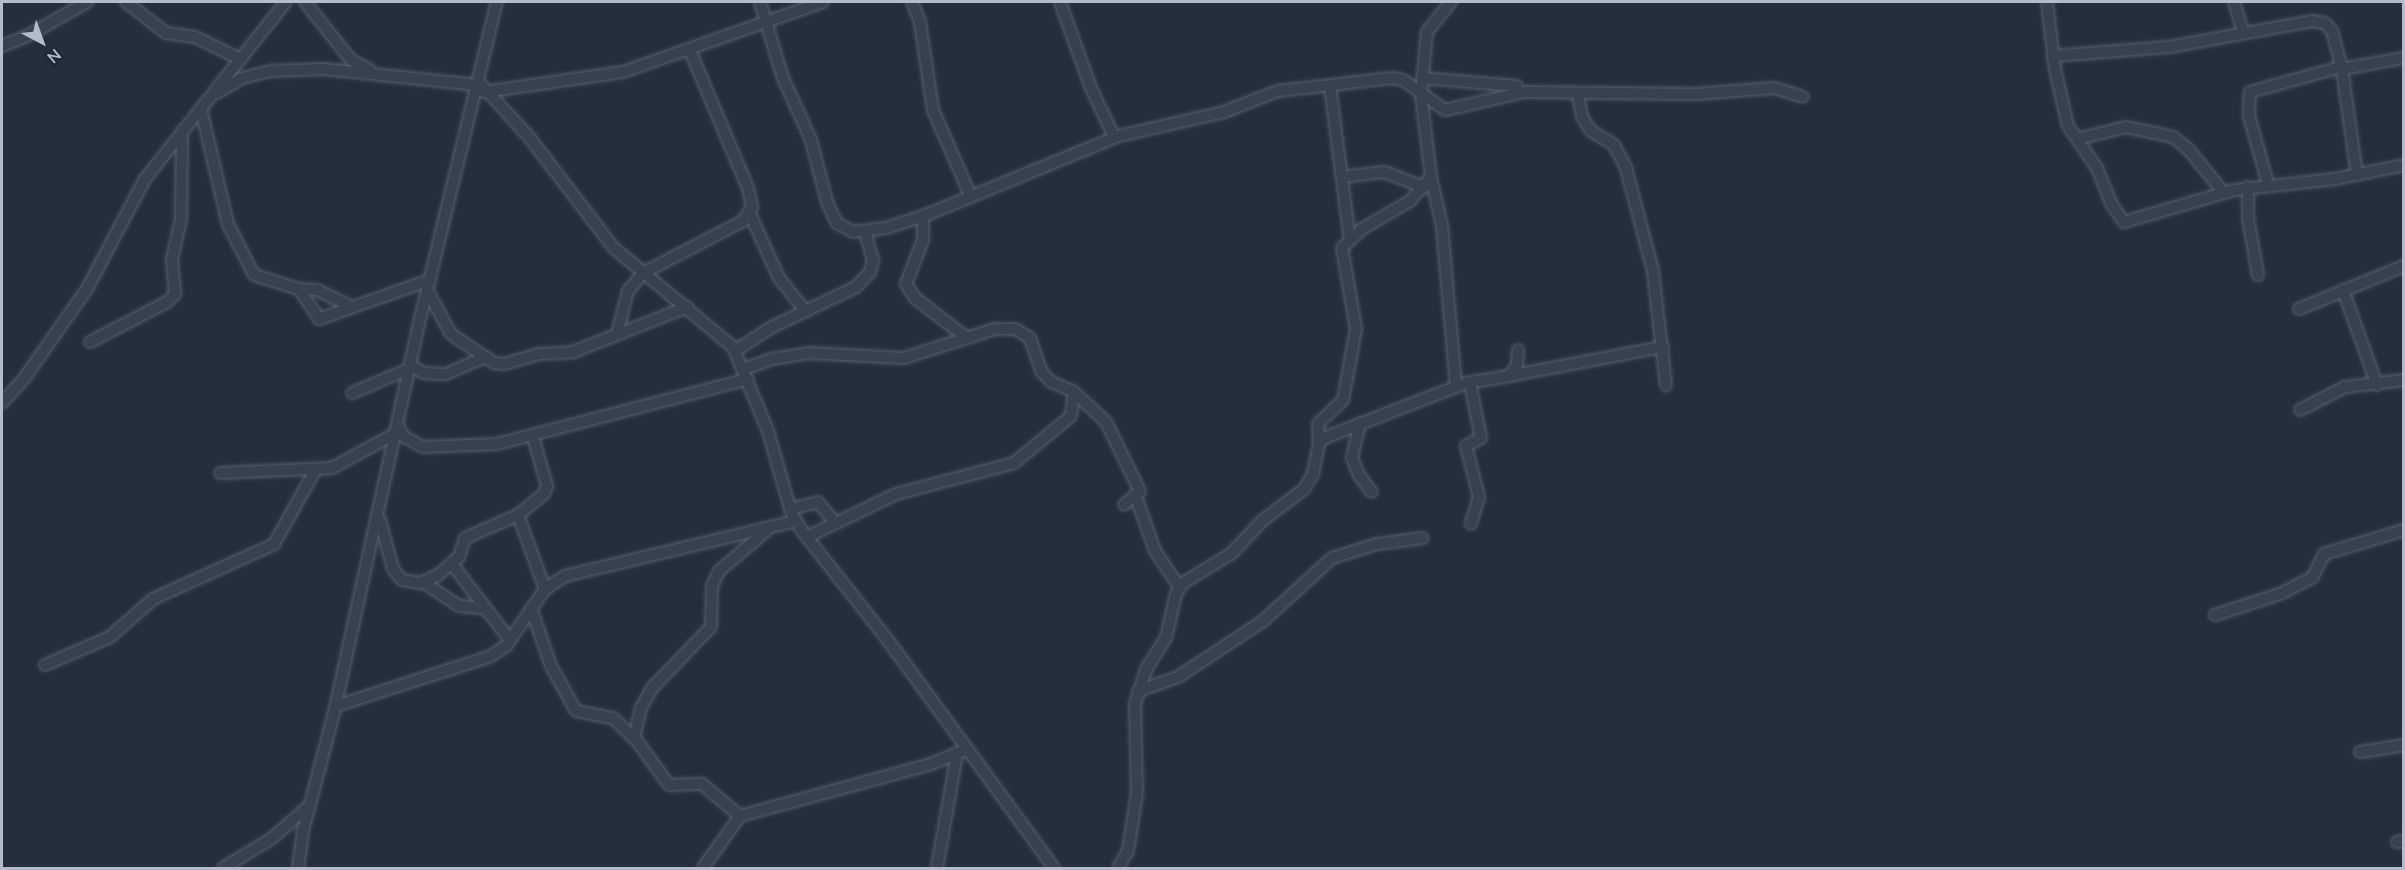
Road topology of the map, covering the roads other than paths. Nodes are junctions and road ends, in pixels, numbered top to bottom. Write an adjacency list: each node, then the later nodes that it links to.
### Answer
1 (87, 2): 15 (street)
2 (126, 2): 18 (street)
3 (286, 2): 18 (street)
4 (305, 2): 21 (street)
5 (497, 2): 23 (street)
6 (760, 2): 13 (street)
7 (823, 2): 13 (street)
8 (912, 2): 42 (street)
9 (1060, 2): 32 (street)
10 (1451, 2): 22 (street)
11 (2047, 2): 17 (street)
12 (2235, 2): 14 (street)
13 (767, 24): 16 (street); 45 (street)
14 (2243, 32): 17 (street); 20 (street)
15 (2, 46)
16 (690, 51): 23 (street); 43 (street)
17 (2053, 56): 33 (street)
18 (238, 58): 29 (street)
19 (2403, 58): 20 (street)
20 (2342, 68): 35 (street); 38 (street)
21 (375, 73): 23 (street); 29 (street)
22 (1422, 78): 25 (street); 27 (street)
23 (480, 86): 48 (street); 50 (street)
24 (1330, 86): 27 (street); 32 (street); 36 (street)
25 (1555, 93): 26 (street); 27 (street)
26 (1578, 94): 28 (street); 60 (street)
27 (1421, 95): 37 (street)
28 (1803, 97)
29 (211, 98): 30 (street)
30 (201, 110): 31 (street); 51 (street)
31 (182, 131): 59 (street); 74 (street)
32 (1114, 137): 42 (street)
33 (2077, 139): 41 (street); 41 (street)
34 (2403, 165): 35 (street)
35 (2357, 175): 38 (street)
36 (1342, 177): 39 (street); 46 (street)
37 (1431, 177): 39 (street); 71 (street)
38 (2268, 184): 40 (street)
39 (1424, 187): 46 (street)
40 (2248, 187): 41 (street); 49 (street)
41 (2223, 192)
42 (971, 197): 44 (street)
43 (750, 214): 48 (street); 56 (street)
44 (923, 216): 45 (street); 58 (street)
45 (865, 232): 56 (street)
46 (1350, 239): 79 (street)
47 (2403, 266): 52 (street)
48 (643, 273): 54 (street); 57 (street)
49 (2258, 274)
50 (429, 285): 53 (street); 63 (street); 64 (street)
51 (299, 289): 53 (street); 53 (street)
52 (2343, 290): 55 (street); 70 (street)
53 (352, 307)
54 (687, 307): 57 (street); 62 (street)
55 (2299, 309)
56 (806, 312): 62 (street)
57 (617, 334): 63 (street)
58 (968, 338): 65 (street); 72 (street)
59 (90, 342)
60 (1663, 347): 66 (street); 69 (street)
61 (1518, 350): 66 (street)
62 (735, 351): 65 (street)
63 (484, 357): 64 (street)
64 (411, 367): 73 (street); 77 (street)
65 (746, 374): 78 (street); 85 (street)
66 (1509, 376): 68 (street)
67 (2403, 380): 70 (street)
68 (1470, 383): 71 (street); 90 (street)
69 (1666, 385)
70 (2377, 385): 75 (street)
71 (1456, 387): 76 (street)
72 (1074, 392): 83 (street); 89 (street)
73 (352, 393)
74 (2, 403)
75 (2301, 410)
76 (1360, 423): 79 (street); 82 (street)
77 (398, 429): 78 (street); 80 (street); 86 (street)
78 (533, 437): 87 (street)
79 (1319, 443): 97 (street)
80 (316, 469): 81 (street); 103 (street)
81 (220, 473)
82 (1372, 492)
83 (1136, 497): 84 (street); 97 (street)
84 (1124, 505)
85 (790, 509): 88 (street); 89 (street)
86 (379, 512): 96 (street); 105 (street)
87 (518, 514): 95 (street); 98 (street)
88 (796, 521): 91 (street); 93 (street)
89 (834, 522): 93 (street)
90 (1471, 524)
91 (770, 528): 98 (street); 106 (street)
92 (2403, 530): 101 (street)
93 (807, 537): 108 (street)
94 (1423, 538): 104 (street)
95 (452, 564): 96 (street); 99 (street)
96 (423, 582): 99 (street)
97 (1180, 588): 104 (street)
98 (545, 589): 100 (street)
99 (484, 608): 102 (street)
100 (531, 608): 102 (street); 106 (street)
101 (2215, 615)
102 (510, 640): 105 (street)
103 (45, 665)
104 (1138, 692): 117 (street)
105 (336, 706): 110 (street)
106 (634, 738): 111 (street)
107 (2403, 745): 109 (street)
108 (961, 752): 111 (street); 115 (street); 116 (street)
109 (2360, 752)
110 (309, 806): 112 (street); 113 (street)
111 (740, 816): 114 (street)
112 (223, 868)
113 (298, 868)
114 (704, 868)
115 (937, 868)
116 (1054, 868)
117 (1118, 868)

